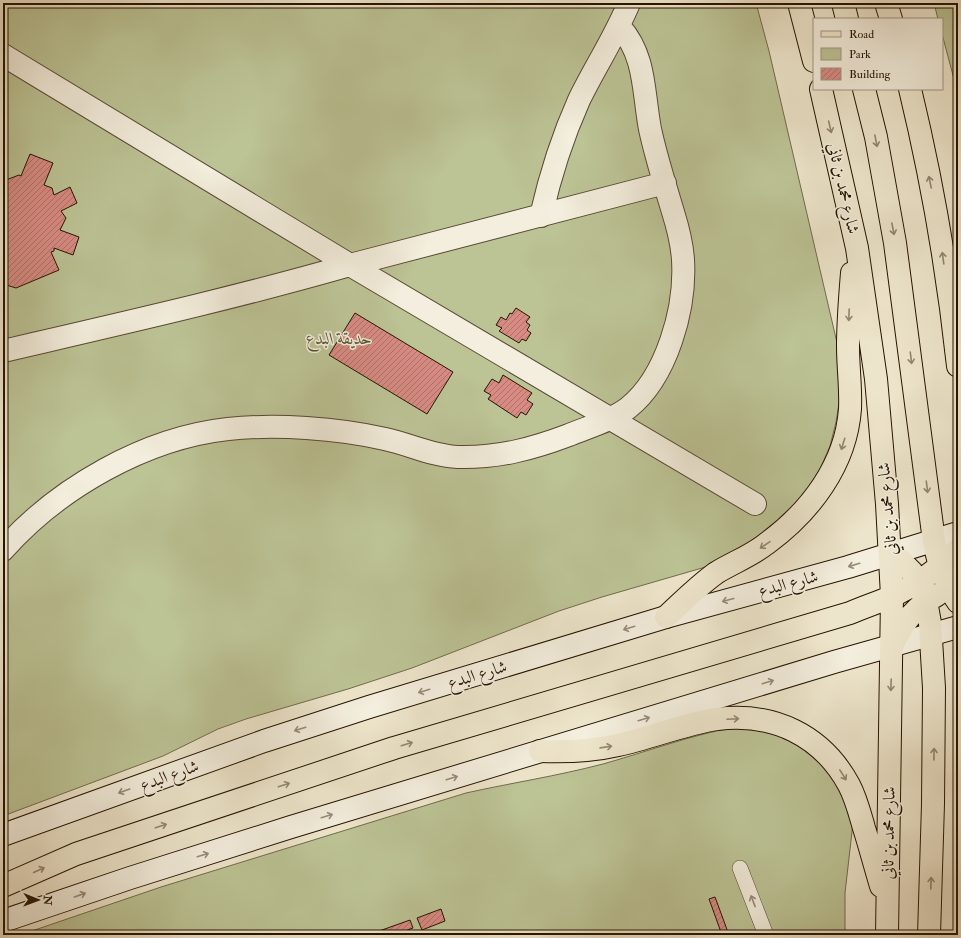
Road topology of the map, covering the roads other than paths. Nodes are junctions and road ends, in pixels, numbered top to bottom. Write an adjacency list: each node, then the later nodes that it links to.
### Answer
1 (630, 3): 7 (street)
2 (799, 3): 9 (main road)
3 (842, 3): 5 (main road)
4 (886, 3): 6 (main road)
5 (847, 18)
6 (890, 18)
7 (620, 27): 13 (street); 14 (street)
8 (3, 55): 18 (street)
9 (813, 57)
10 (821, 90): 17 (main road, شارع محمد بن ثاني, one-way to 17)
11 (864, 90): 24 (main road, one-way to 24)
12 (910, 90): 15 (main road, one-way to 12)
13 (665, 184): 14 (street); 21 (street)
14 (541, 216): 18 (street)
15 (938, 220): 16 (main road); 20 (main road, one-way to 15)
16 (958, 247)
17 (858, 248): 27 (main road, شارع محمد بن ثاني); 32 (main road, one-way to 32)
18 (350, 265): 19 (street); 21 (street)
19 (3, 351)
20 (958, 366)
21 (610, 418): 22 (street); 26 (street)
22 (755, 504)
23 (958, 533): 24 (street, شارع البدع)
24 (934, 541): 27 (street, شارع البدع); 28 (main road)
25 (958, 549): 28 (main road)
26 (3, 550)
27 (891, 554): 29 (main road); 31 (main road, شارع محمد بن ثاني); 32 (street, شارع البدع, one-way to 32)
28 (939, 566): 29 (main road); 30 (main road)
29 (922, 591): 30 (main road); 31 (main road); 34 (main road); 35 (main road)
30 (955, 592)
31 (892, 596): 35 (main road, شارع محمد بن ثاني); 39 (main road, one-way to 31)
32 (666, 617): 37 (street, شارع البدع, one-way to 37)
33 (958, 627): 34 (street)
34 (932, 634): 35 (street); 44 (main road, one-way to 34)
35 (892, 646): 36 (street, one-way to 35); 40 (main road, شارع محمد بن ثاني, one-way to 40)
36 (540, 751): 40 (main road, one-way to 40); 41 (street, one-way to 36)
37 (3, 835)
38 (740, 868): 42 (lane, one-way to 38)
39 (3, 886)
40 (887, 909): 43 (main road, شارع محمد بن ثاني)
41 (3, 921)
42 (766, 935)
43 (887, 935)
44 (929, 935)

